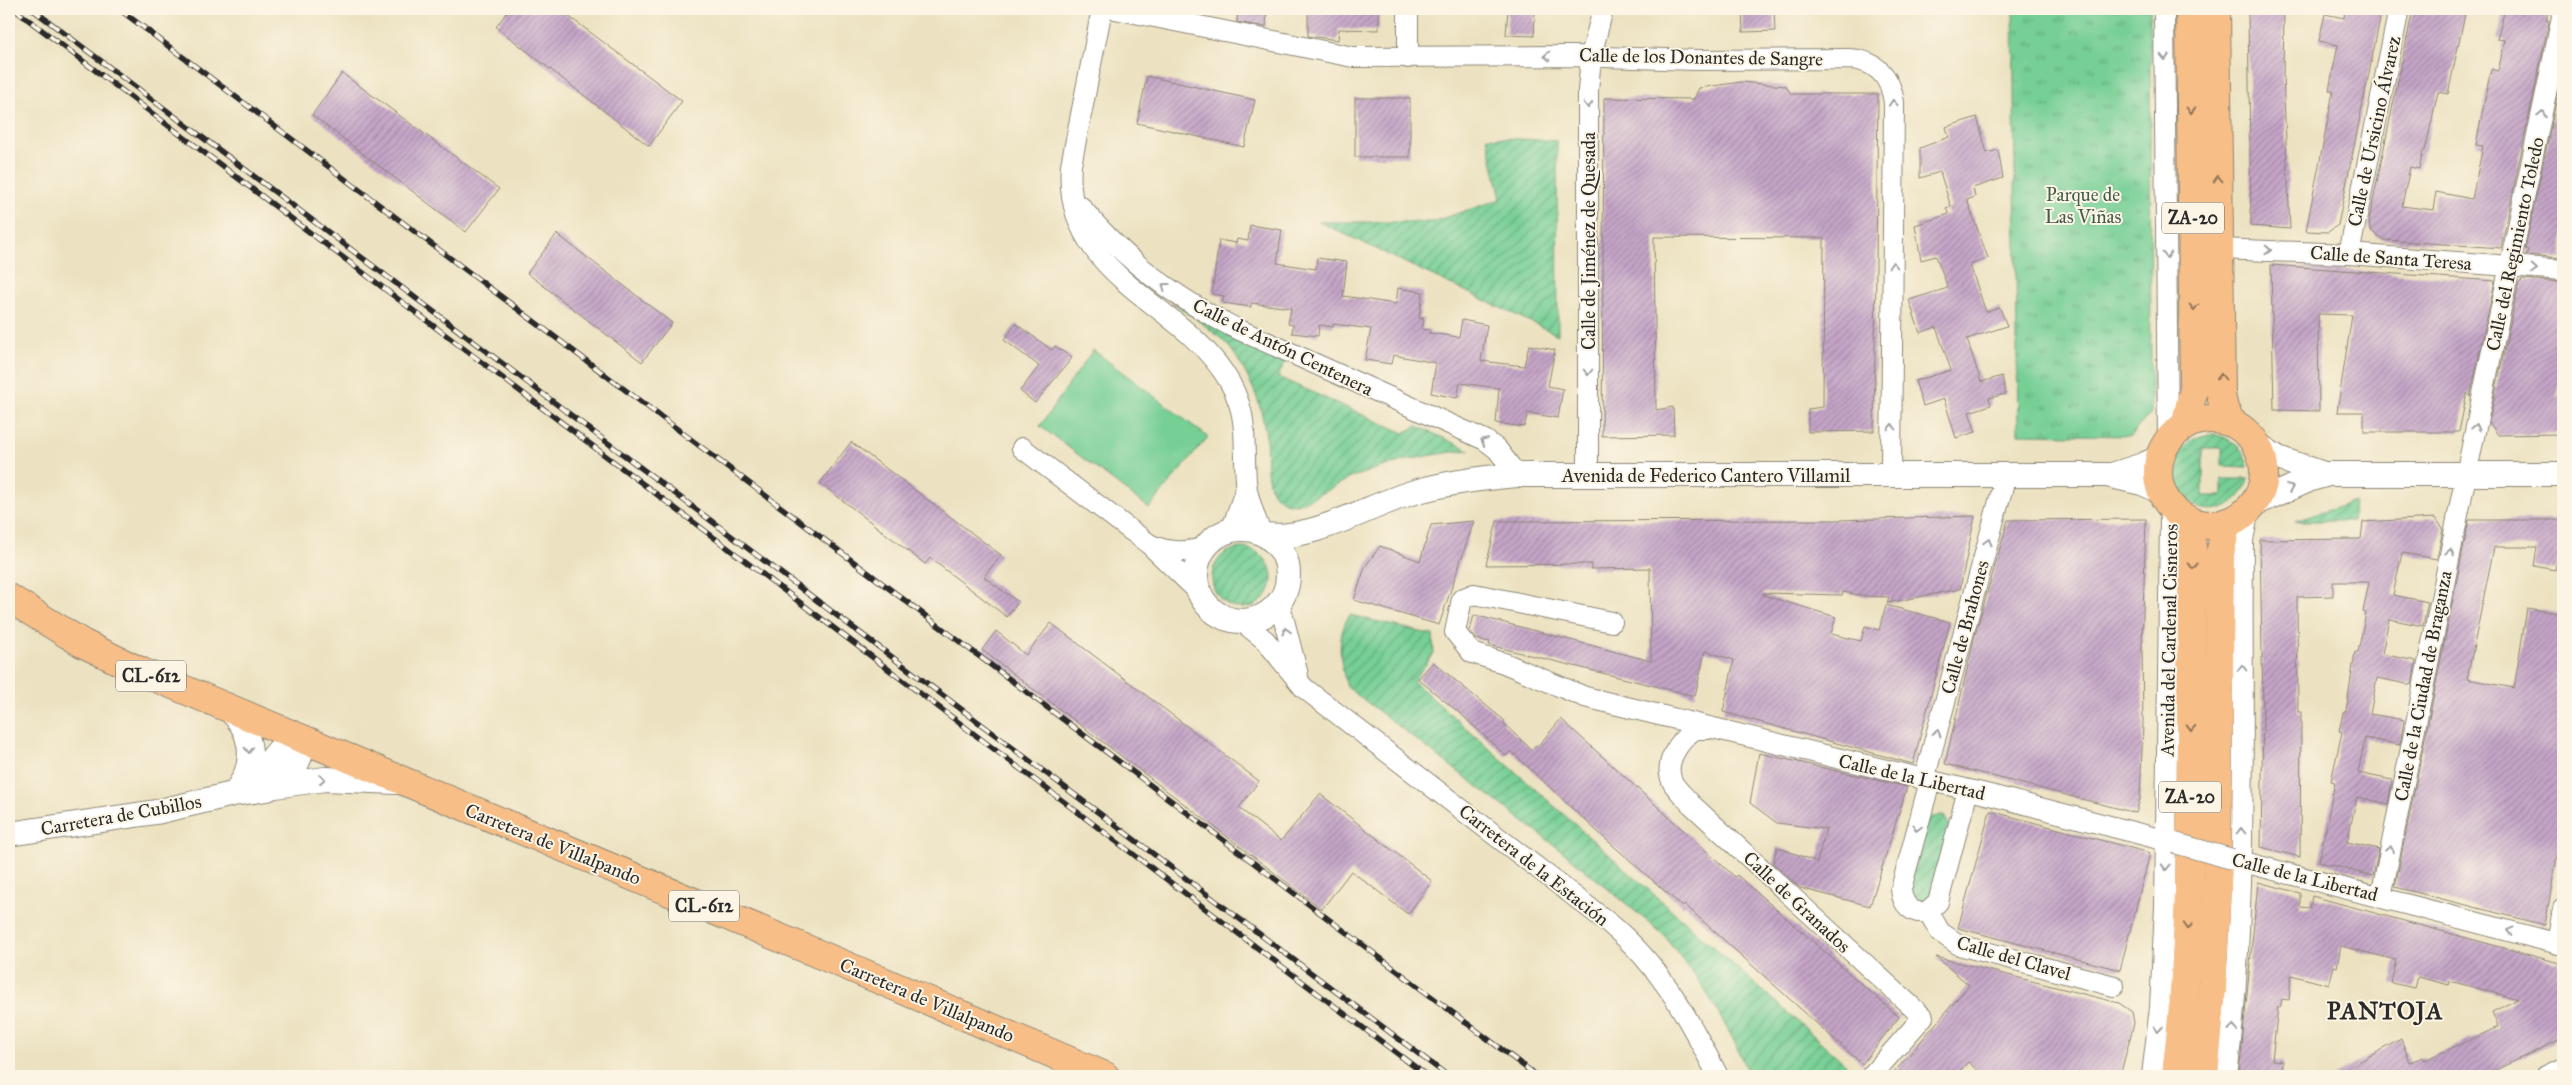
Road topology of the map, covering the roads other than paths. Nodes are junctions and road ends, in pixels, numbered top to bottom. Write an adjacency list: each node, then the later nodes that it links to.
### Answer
1 (1102, 9): 12 (street, Calle de Antón Centenera)
2 (1115, 9): 11 (street, Calle de los Donantes de Sangre)
3 (1408, 9): 11 (street)
4 (1604, 9): 10 (street, Calle de Jiménez de Quesada)
5 (2164, 9): 18 (street, Avenida del Cardenal Cisneros, one-way to 18)
6 (2190, 9): 18 (main road, Avenida del Cardenal Cisneros / ZA-20, one-way to 18)
7 (2216, 9): 13 (main road, ZA-20, one-way to 7)
8 (2399, 9): 14 (street, Calle de Ursicino Álvarez)
9 (2563, 12): 15 (street, Calle del Regimiento Toledo, one-way to 9)
10 (1591, 56): 11 (street, Calle de los Donantes de Sangre, one-way to 11); 21 (street, Calle de Jiménez de Quesada, one-way to 21); 28 (street, Calle de los Donantes de Sangre, one-way to 10)
11 (1408, 58)
12 (1071, 189): 24 (street, Calle de Antón Centenera, one-way to 12); 29 (street, Calle de Antón Centenera)
13 (2219, 249): 14 (street, Calle de Santa Teresa, one-way to 14); 17 (main road, ZA-20, one-way to 13)
14 (2349, 254): 15 (street, Calle de Santa Teresa)
15 (2510, 267): 16 (street, Calle de Santa Teresa, one-way to 16); 27 (street, Calle del Regimiento Toledo, one-way to 15)
16 (2563, 270)
17 (2232, 423): 18 (main road); 19 (main road, ZA-20)
18 (2171, 441): 26 (street, Avenida de Federico Cantero Villamil); 30 (main road, Avenida del Cardenal Cisneros / ZA-20)
19 (2255, 443): 22 (street); 31 (main road, ZA-20)
20 (1022, 448): 35 (street)
21 (1588, 474): 24 (street, Avenida de Federico Cantero Villamil); 28 (street, Avenida de Federico Cantero Villamil)
22 (2330, 474): 27 (street); 31 (street, one-way to 22)
23 (2563, 474): 27 (street)
24 (1517, 475): 33 (street, Avenida de Federico Cantero Villamil)
25 (2006, 475): 26 (street, Avenida de Federico Cantero Villamil); 28 (street, Avenida de Federico Cantero Villamil); 47 (street, Calle de Brahones, one-way to 25)
26 (2108, 475): 30 (street, Avenida de Federico Cantero Villamil)
27 (2466, 475): 55 (street, Calle de la Ciudad de Braganza, one-way to 27)
28 (1891, 476)
29 (1247, 483): 32 (street, Calle de Antón Centenera); 34 (street, Calle de Antón Centenera)
30 (2172, 504): 31 (main road, Avenida del Cardenal Cisneros); 53 (street, Avenida del Cardenal Cisneros); 65 (main road, Avenida del Cardenal Cisneros / ZA-20, one-way to 65)
31 (2243, 512): 54 (street, one-way to 31); 66 (main road, ZA-20)
32 (1231, 531): 34 (street); 36 (street)
33 (1313, 531): 34 (street, Avenida de Federico Cantero Villamil); 37 (street)
34 (1263, 534): 37 (street)
35 (1147, 542): 36 (street); 38 (street)
36 (1208, 546): 38 (street)
37 (1287, 570): 40 (street)
38 (1199, 592): 41 (street)
39 (9, 598): 44 (main road, Carretera de Villalpando / CL-612)
40 (1279, 602): 41 (street); 43 (street, Carretera de la Estación, one-way to 40)
41 (1241, 621): 43 (street, Carretera de la Estación)
42 (1612, 622): 45 (street, Calle de la Libertad)
43 (1309, 691): 62 (street, Carretera de la Estación)
44 (228, 709): 46 (main road, Carretera de Villalpando / CL-612); 51 (street, one-way to 51)
45 (1709, 729): 47 (street, Calle de la Libertad); 63 (street, Calle de Granados)
46 (302, 740): 48 (main road, Carretera de Villalpando / CL-612); 49 (street, Carretera de Cubillos); 51 (street, Carretera de Cubillos)
47 (1927, 781): 50 (street, Calle de la Libertad); 57 (street, Calle de Brahones, one-way to 57)
48 (411, 785): 49 (street, one-way to 48); 61 (main road, Carretera de Villalpando / CL-612)
49 (274, 786): 51 (street, Carretera de Cubillos)
50 (1968, 790): 53 (street, Calle de la Libertad); 57 (street)
51 (233, 794): 52 (street, Carretera de Cubillos)
52 (9, 834)
53 (2170, 842): 54 (street, Calle de la Libertad, bridge); 64 (street, Avenida del Cardenal Cisneros, one-way to 64)
54 (2237, 860): 55 (street, Calle de la Libertad); 67 (street, one-way to 54)
55 (2381, 897): 58 (street, Calle de la Libertad, one-way to 55)
56 (2563, 909): 58 (street)
57 (1928, 911): 59 (street, Calle del Clavel)
58 (2560, 944)
59 (2114, 986)
60 (2563, 1068): 68 (street)
61 (1105, 1076)
62 (1718, 1076)
63 (1871, 1076)
64 (2152, 1076)
65 (2176, 1076)
66 (2204, 1076)
67 (2227, 1076)
68 (2546, 1076)

